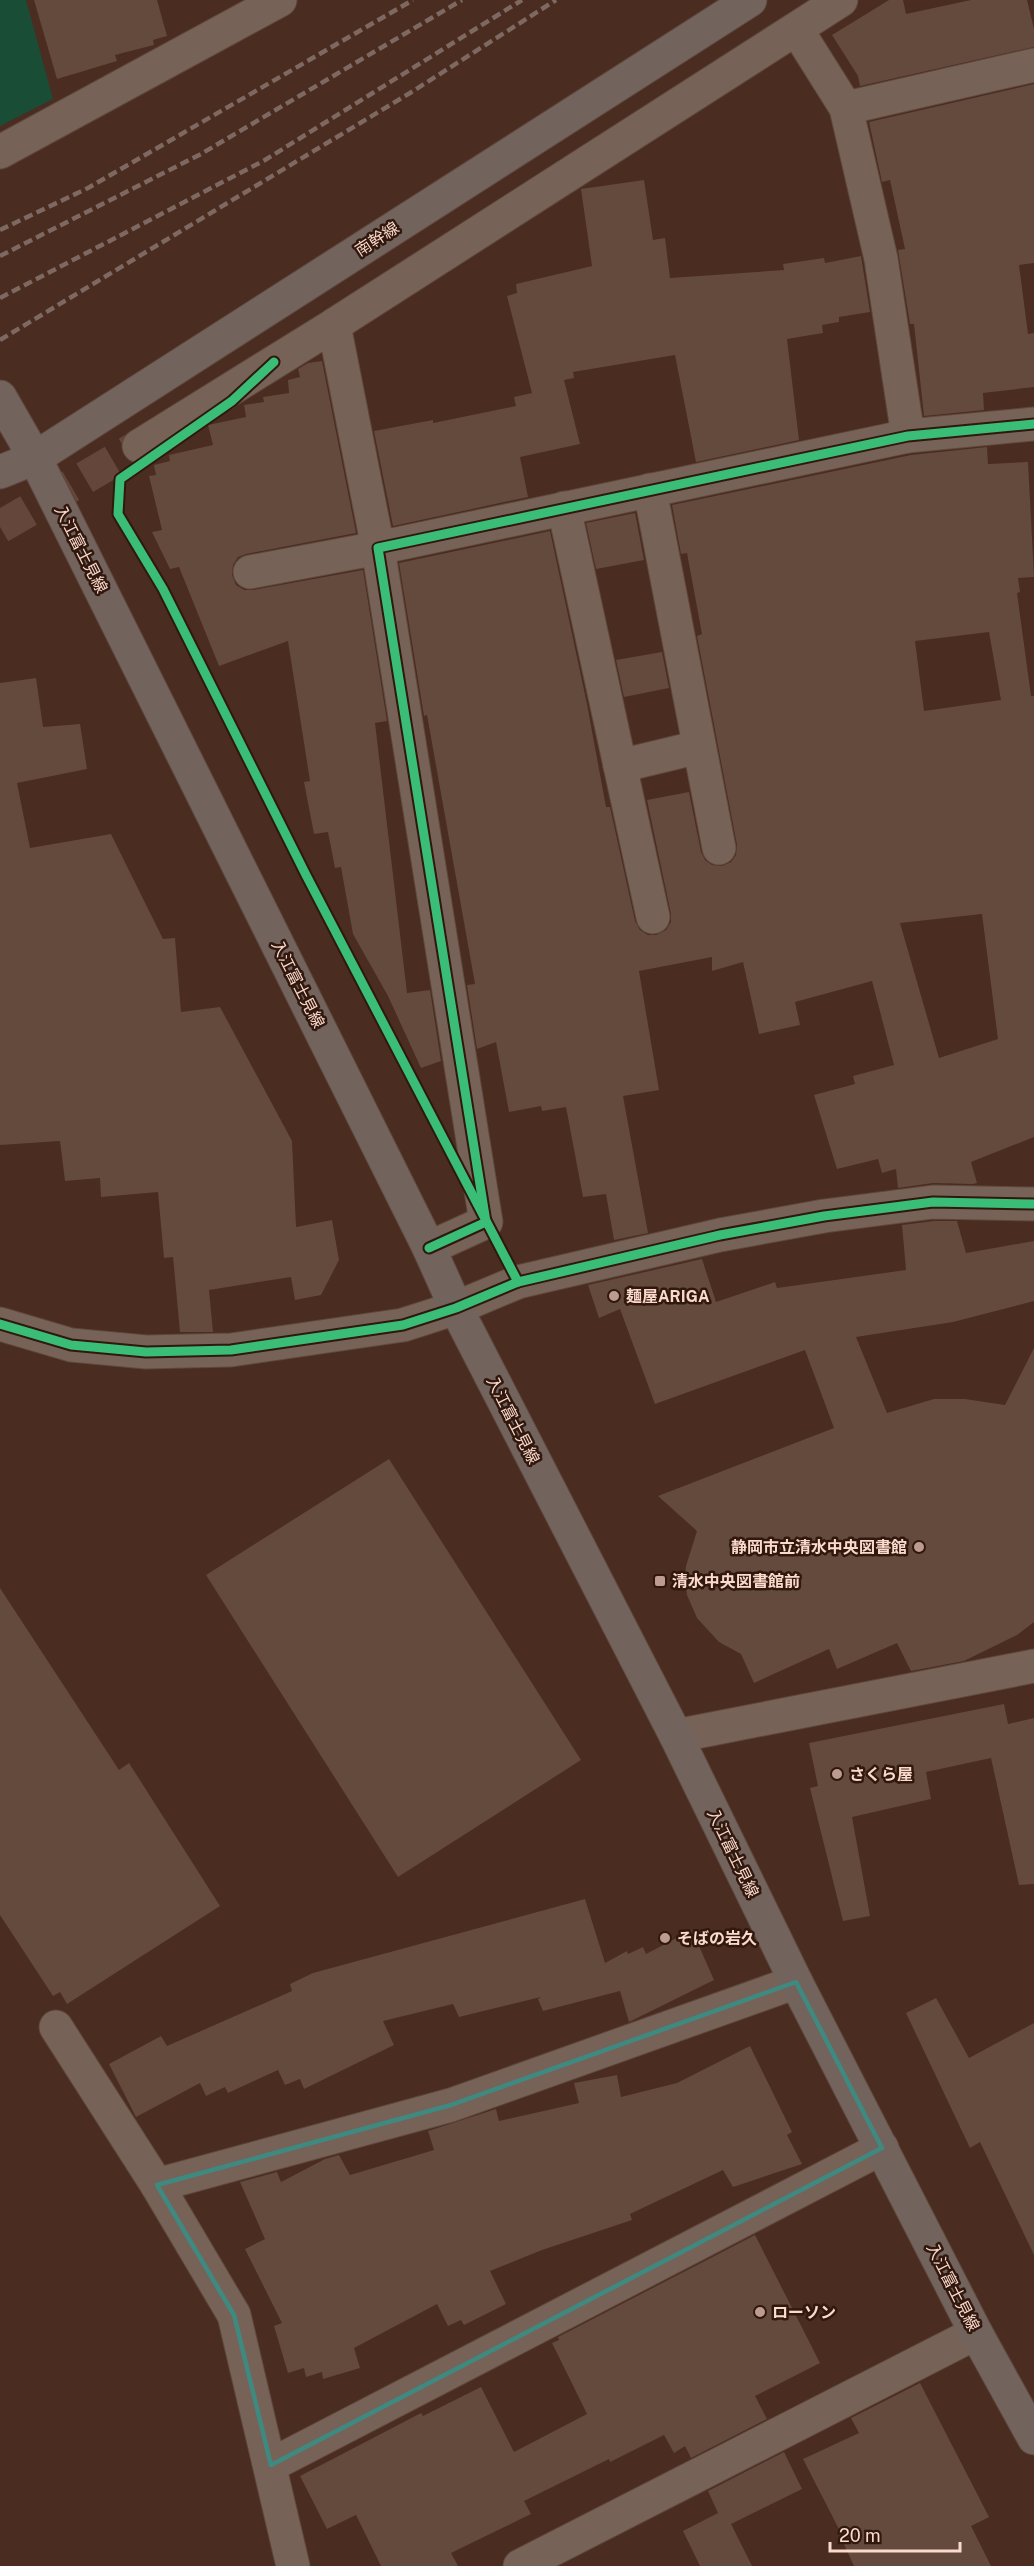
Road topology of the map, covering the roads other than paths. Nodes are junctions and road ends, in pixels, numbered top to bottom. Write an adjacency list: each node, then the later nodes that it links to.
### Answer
1 (280, 0): 7 (street)
2 (750, 0): 13 (main road, 南幹線)
3 (841, 0): 4 (street)
4 (797, 30): 6 (street); 8 (street)
5 (1034, 65): 6 (street)
6 (846, 108): 11 (street)
7 (0, 152)
8 (334, 325): 12 (street); 17 (street)
9 (0, 397): 13 (main road, 入江富士見線)
10 (1034, 424): 11 (street)
11 (908, 436): 15 (street)
12 (139, 446)
13 (35, 458): 14 (main road, 南幹線); 24 (main road, 入江富士見線)
14 (0, 472)
15 (650, 490): 16 (street); 19 (street)
16 (564, 508): 17 (street); 20 (street)
17 (378, 548): 18 (street); 24 (street)
18 (250, 572)
19 (699, 747): 20 (street); 21 (street)
20 (620, 766): 22 (street)
21 (719, 848)
22 (653, 917)
23 (1034, 1204): 25 (street)
24 (429, 1248): 25 (main road, 入江富士見線)
25 (456, 1308): 26 (street); 28 (main road, 入江富士見線)
26 (4, 1330)
27 (1034, 1666): 28 (street)
28 (676, 1736): 29 (main road, 入江富士見線)
29 (796, 1982): 31 (main road, 入江富士見線); 32 (street)
30 (56, 2027): 32 (street)
31 (882, 2148): 33 (main road, 入江富士見線); 35 (street)
32 (157, 2185): 35 (street)
33 (976, 2333): 34 (main road, 入江富士見線); 37 (street)
34 (1034, 2438)
35 (271, 2465): 36 (street)
36 (293, 2566)
37 (520, 2566)

